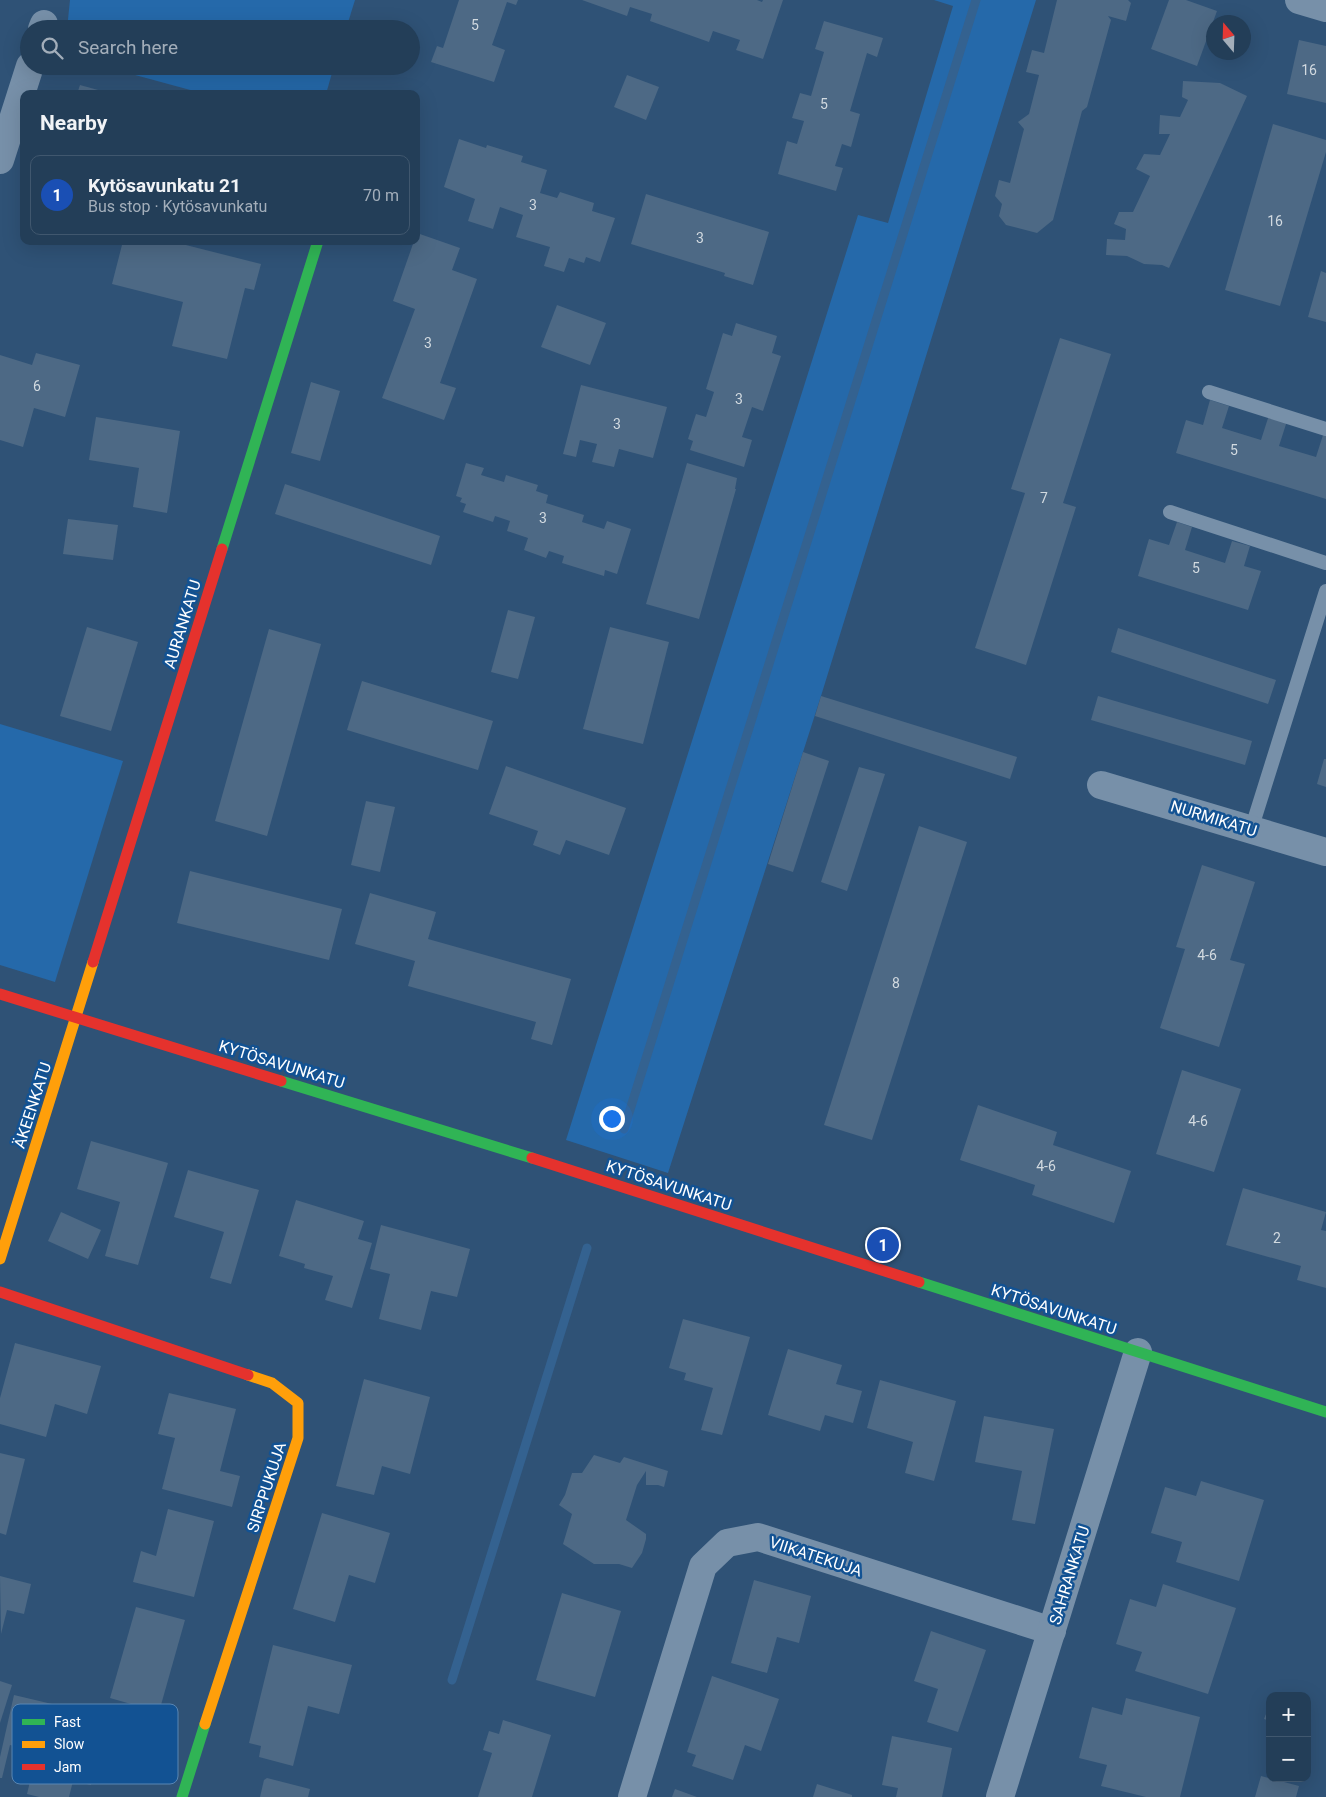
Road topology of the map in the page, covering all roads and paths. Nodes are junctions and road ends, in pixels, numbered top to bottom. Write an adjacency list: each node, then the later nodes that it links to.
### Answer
1 (1299, 0): 2 (street)
2 (1326, 8)
3 (27, 75): 4 (street)
4 (22, 90)
5 (20, 97): 6 (street)
6 (0, 160)
7 (317, 245): 17 (street, AURANKATU)
8 (1209, 392): 9 (lane)
9 (1326, 430)
10 (1170, 512): 11 (lane)
11 (1326, 562)
12 (1326, 591): 14 (lane)
13 (1101, 785): 14 (street, NURMIKATU)
14 (1251, 830): 15 (street, NURMIKATU)
15 (1326, 852)
16 (0, 994): 17 (street, KYTÖSAVUNKATU)
17 (76, 1017): 18 (street, ÄKEENKATU); 20 (street, KYTÖSAVUNKATU)
18 (0, 1259)
19 (0, 1292): 23 (street, SIRPPUKUJA)
20 (1138, 1352): 21 (street, KYTÖSAVUNKATU); 22 (street, SAHRANKATU)
21 (1326, 1412)
22 (1052, 1631): 24 (street, VIIKATEKUJA); 25 (street, SAHRANKATU)
23 (182, 1797)
24 (632, 1797)
25 (1000, 1797)

